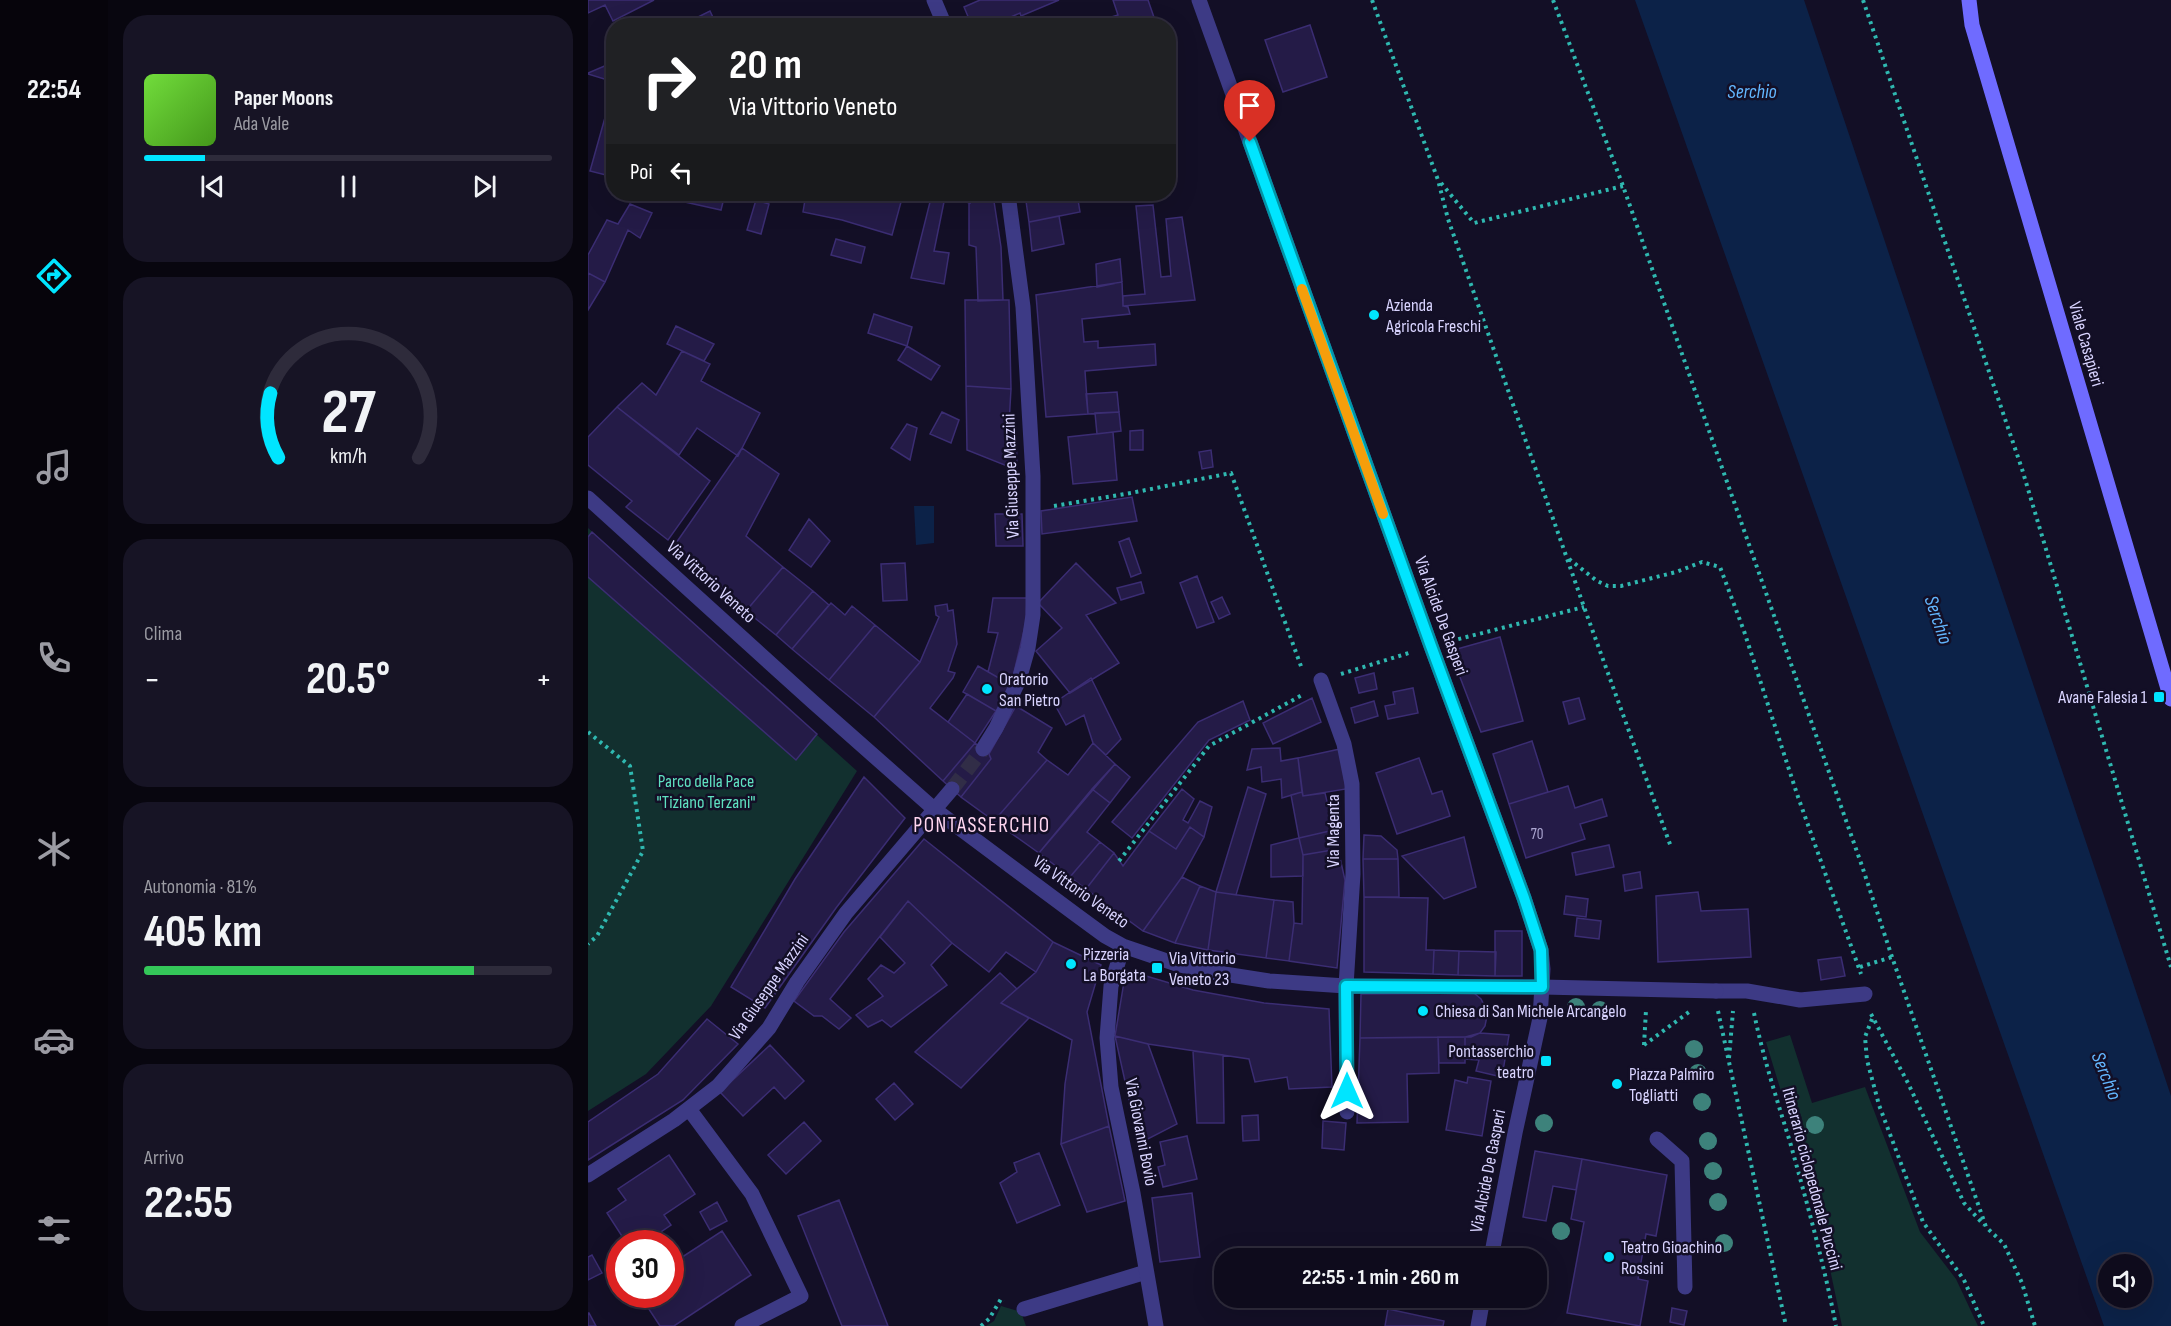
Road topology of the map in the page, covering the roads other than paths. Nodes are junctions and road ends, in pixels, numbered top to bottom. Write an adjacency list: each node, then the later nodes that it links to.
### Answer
1 (934, 0): 4 (street)
2 (1200, 0): 14 (street, Via Alcide De Gasperi)
3 (1968, 0): 8 (main road, Viale Casapieri)
4 (942, 18)
5 (1009, 201): 9 (street, Via Giuseppe Mazzini)
6 (588, 498): 11 (street, Via Vittorio Veneto)
7 (1316, 685): 13 (street, Via Magenta)
8 (2170, 695)
9 (983, 749)
10 (952, 789): 11 (street, Via Giuseppe Mazzini)
11 (934, 809): 12 (street, Via Vittorio Veneto); 16 (street, Via Giuseppe Mazzini)
12 (1123, 946): 13 (street, Via Vittorio Veneto); 21 (street, Via Giovanni Bovio)
13 (1346, 986): 14 (street, Via Vittorio Veneto); 17 (street, Via Magenta)
14 (1542, 987): 15 (street, Via Vittorio Veneto); 20 (street, Via Alcide De Gasperi)
15 (1865, 994)
16 (689, 1109): 19 (street, Via Giuseppe Mazzini); 25 (street)
17 (1347, 1112)
18 (1657, 1139): 22 (street)
19 (588, 1175)
20 (1493, 1248)
21 (1146, 1272): 24 (street); 26 (street, Via Giovanni Bovio)
22 (1685, 1287)
23 (1481, 1308): 27 (street)
24 (1024, 1309)
25 (742, 1326)
26 (1156, 1326)
27 (1478, 1326)

